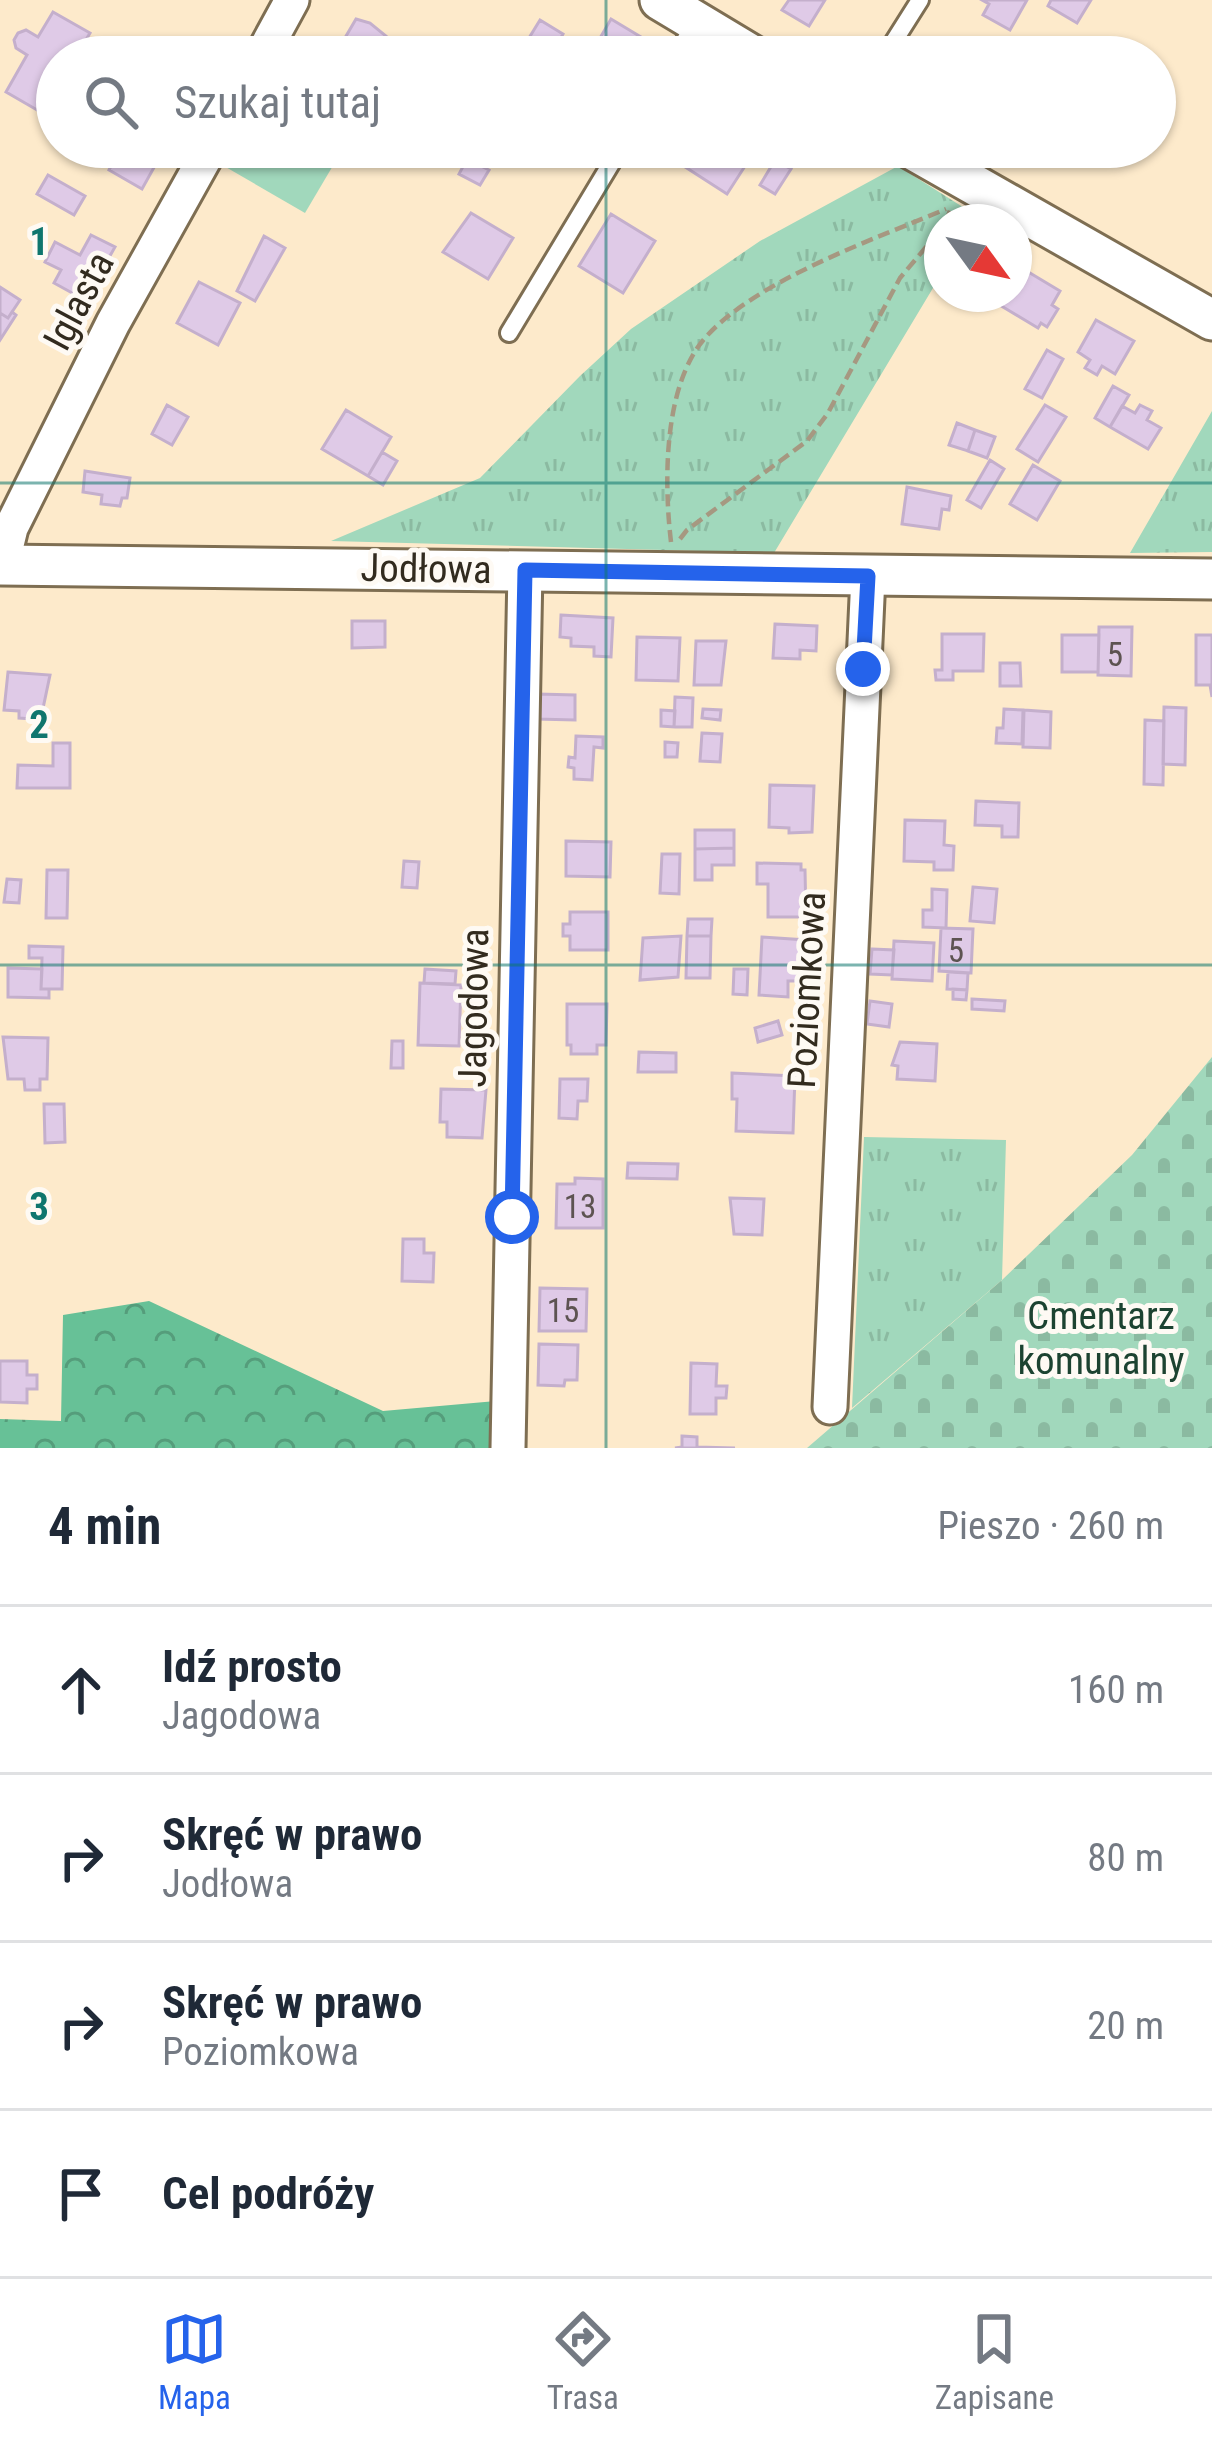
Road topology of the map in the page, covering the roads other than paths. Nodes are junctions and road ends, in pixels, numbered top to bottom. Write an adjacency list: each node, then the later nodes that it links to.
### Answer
1 (292, 0): 5 (street)
2 (660, 0): 4 (street)
3 (920, 0): 8 (lane)
4 (696, 22): 6 (lane); 7 (street)
5 (272, 36)
6 (688, 36)
7 (720, 36)
8 (897, 36)
9 (200, 168): 14 (street, Iglasta)
10 (608, 168): 13 (lane)
11 (945, 168): 12 (street)
12 (1212, 320)
13 (509, 333)
14 (1, 565): 15 (street, Jodłowa)
15 (525, 570): 16 (street, Jodłowa); 19 (street, Jagodowa)
16 (868, 576): 17 (street, Jodłowa); 18 (street, Poziomkowa)
17 (1212, 579)
18 (830, 1407)
19 (508, 1448)

